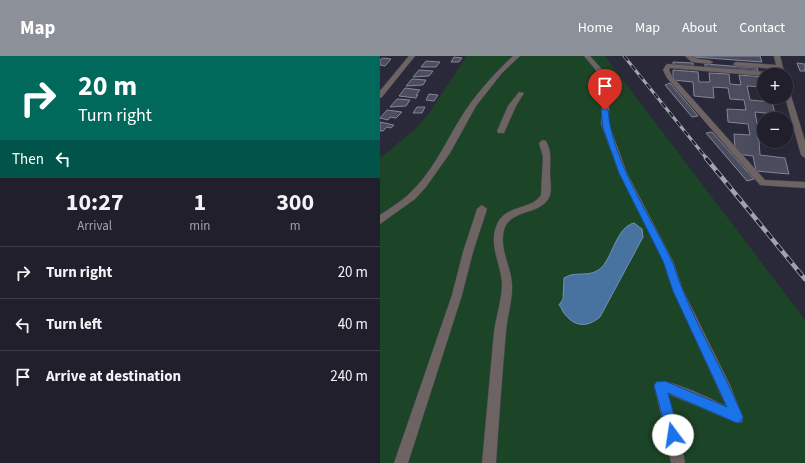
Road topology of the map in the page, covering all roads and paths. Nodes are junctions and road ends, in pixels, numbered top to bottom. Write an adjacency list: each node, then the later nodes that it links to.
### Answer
1 (412, 56): 10 (street)
2 (517, 56): 17 (street)
3 (587, 56): 20 (street)
4 (776, 56): 7 (street)
5 (690, 58): 6 (street)
6 (757, 68)
7 (780, 68)
8 (757, 71): 15 (street)
9 (521, 93): 12 (street)
10 (380, 96)
11 (790, 104): 14 (street)
12 (501, 130)
13 (543, 143): 19 (street)
14 (805, 155)
15 (805, 185)
16 (482, 209): 18 (street)
17 (380, 220)
18 (401, 463)
19 (489, 463)
20 (678, 463)

